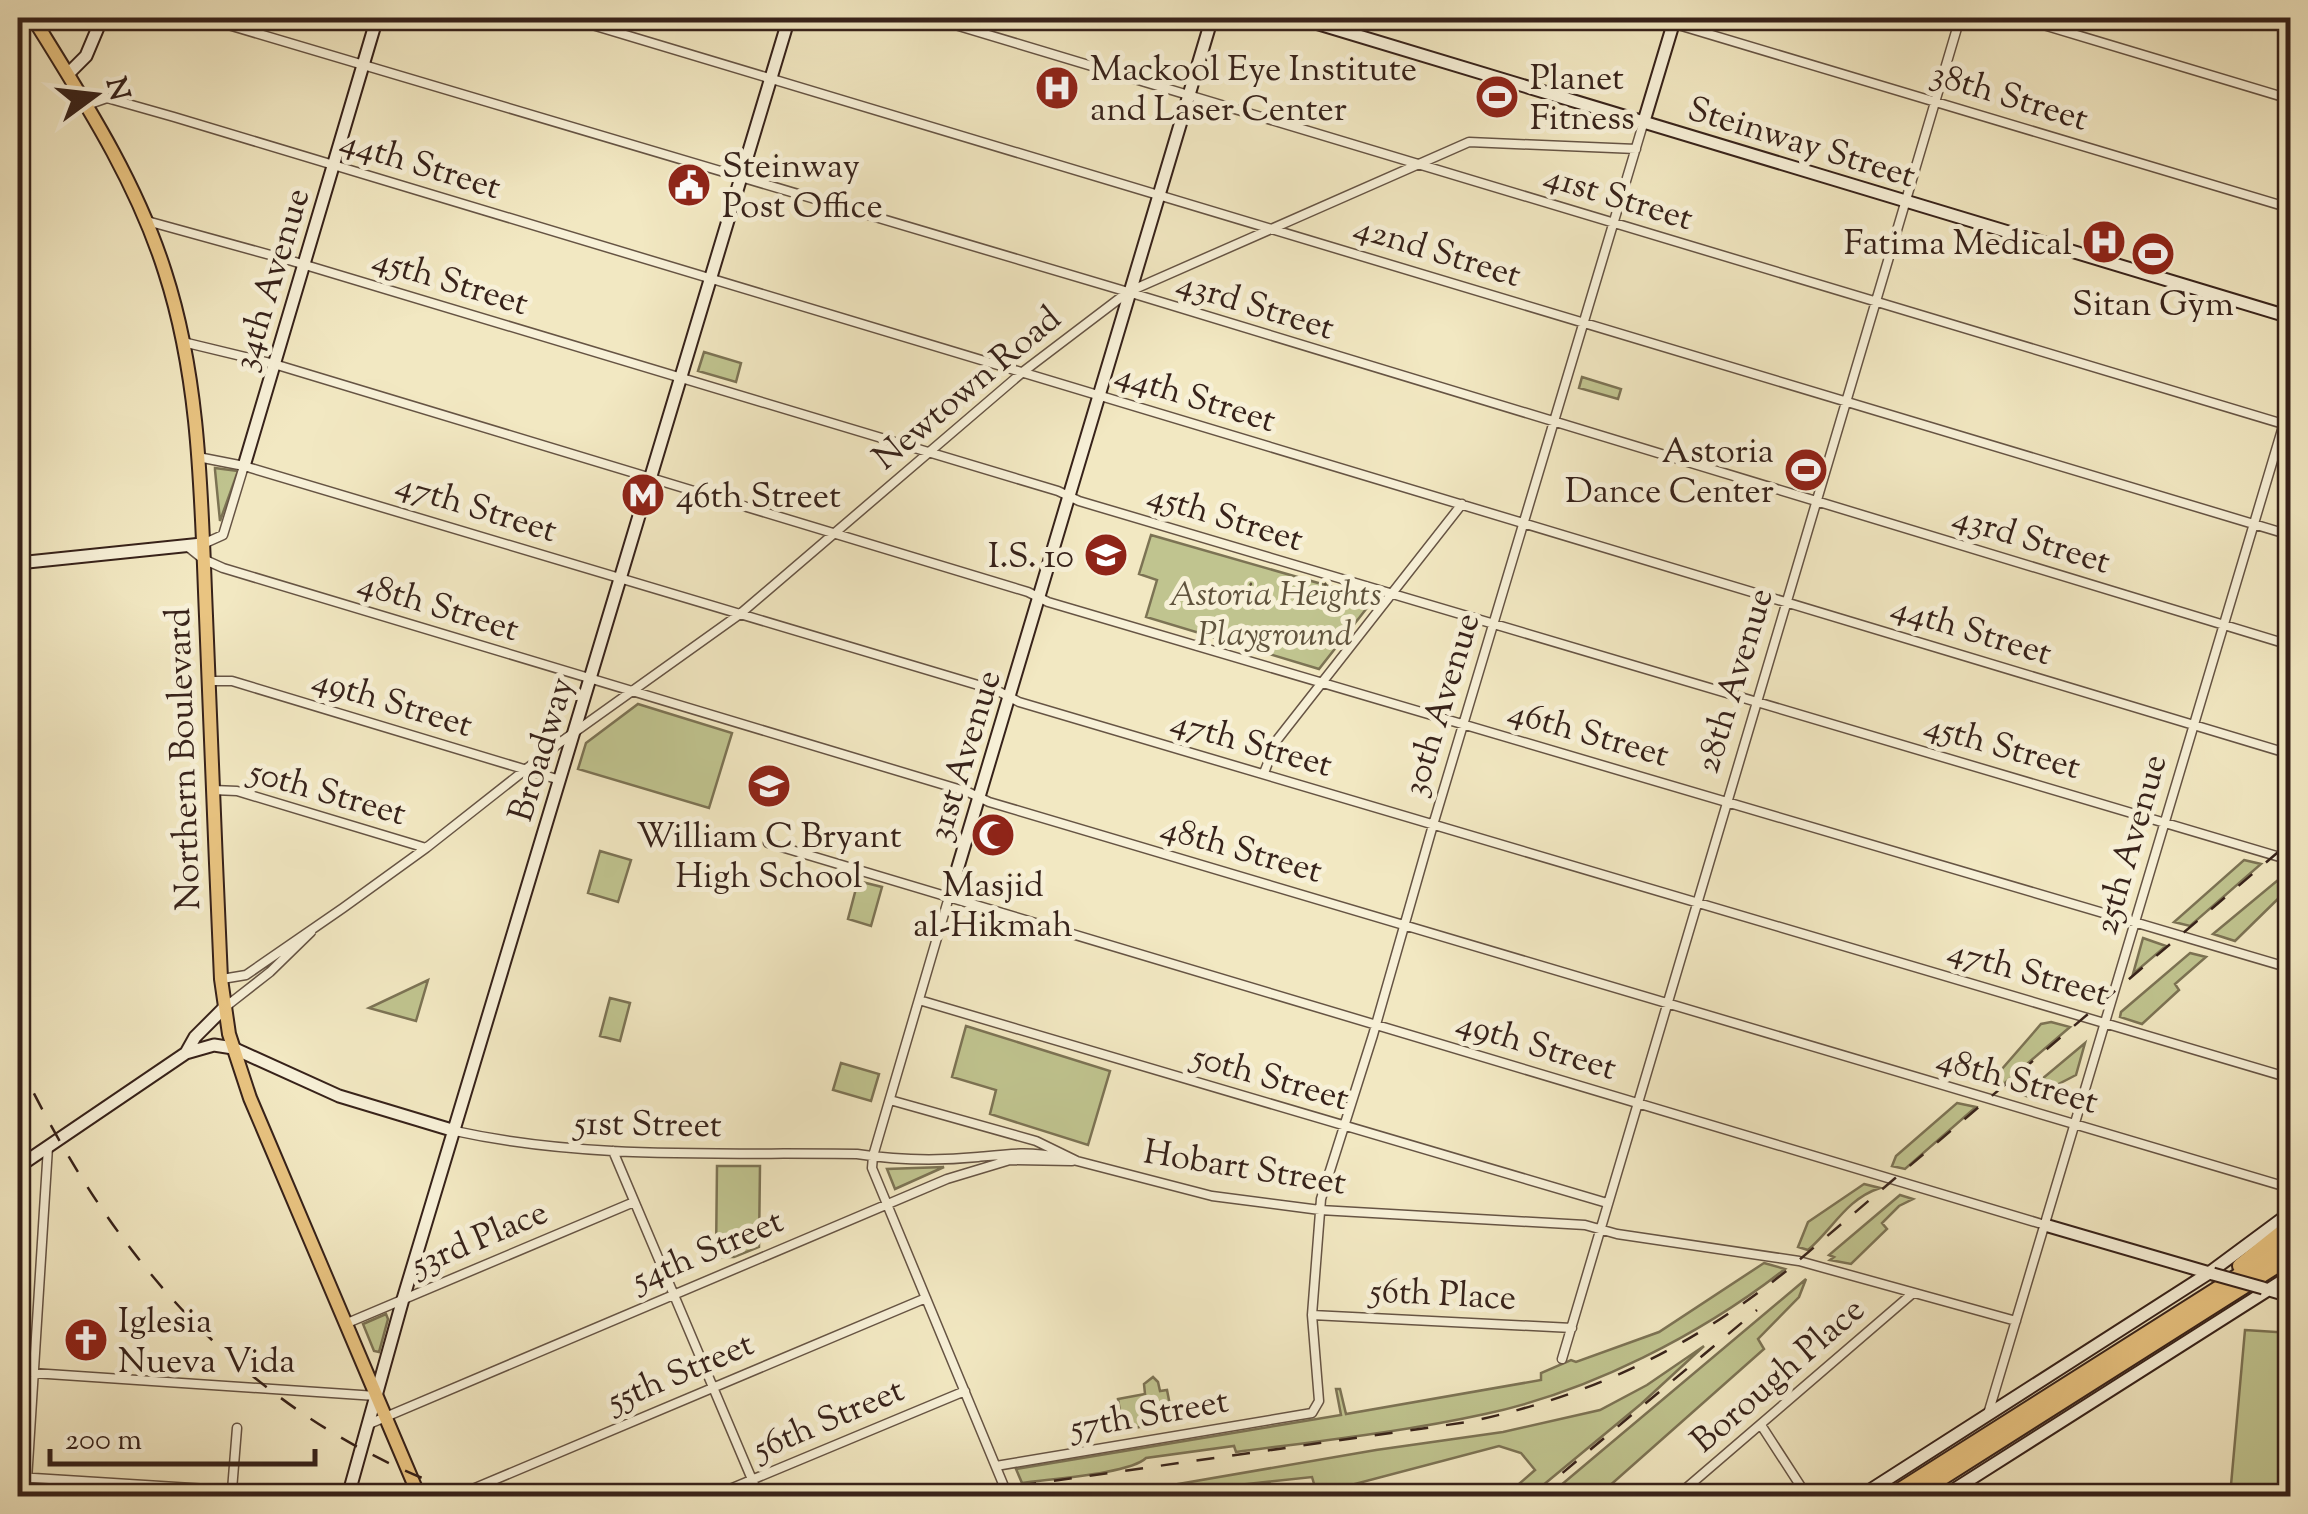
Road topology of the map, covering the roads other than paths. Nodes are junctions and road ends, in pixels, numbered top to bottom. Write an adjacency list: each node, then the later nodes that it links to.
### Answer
1 (33, 18): 15 (main road, Northern Boulevard)
2 (102, 18): 15 (street)
3 (206, 18): 14 (street, 43rd Street)
4 (377, 18): 14 (street, 34th Avenue)
5 (569, 18): 16 (street, 42nd Street)
6 (788, 18): 16 (street, Broadway)
7 (932, 18): 17 (street, 41st Street)
8 (1212, 18): 17 (street, 31st Avenue)
9 (1298, 18): 21 (street, Steinway Street)
10 (1656, 18): 13 (street, 38th Street)
11 (1960, 18): 19 (street, 28th Avenue)
12 (2020, 18): 18 (street)
13 (1674, 20): 19 (street, 38th Street); 21 (street, 30th Avenue)
14 (363, 65): 24 (street, 34th Avenue); 25 (street, 43rd Street)
15 (68, 74): 20 (main road, Northern Boulevard)
16 (770, 78): 25 (street, Broadway); 26 (street, 42nd Street)
17 (1189, 94): 23 (street, 41st Street); 26 (street, 31st Avenue)
18 (2290, 98)
19 (1936, 101): 27 (street, 28th Avenue); 28 (street, 38th Street)
20 (86, 105): 24 (street, 44th Street); 29 (main road, Northern Boulevard)
21 (1644, 122): 22 (street, 30th Avenue); 27 (street, Steinway Street)
22 (1636, 149): 23 (street, Newtown Road); 30 (street, 30th Avenue)
23 (1418, 164): 30 (street, 41st Street); 31 (street, Newtown Road)
24 (334, 165): 32 (street, 34th Avenue); 33 (street, 44th Street)
25 (740, 178): 33 (street, Broadway); 34 (street, 43rd Street)
26 (1158, 195): 31 (street, 42nd Street); 34 (street, 31st Avenue)
27 (1906, 200): 35 (street, 28th Avenue); 36 (street, Steinway Street)
28 (2290, 208)
29 (147, 221): 32 (street, 45th Street); 38 (main road, Northern Boulevard)
30 (1614, 223): 35 (street, 41st Street); 37 (street, 30th Avenue)
31 (1269, 228): 34 (street, Newtown Road); 37 (street, 42nd Street)
32 (304, 264): 39 (street, 34th Avenue); 41 (street, 45th Street)
33 (710, 278): 40 (street, 44th Street); 41 (street, Broadway)
34 (1128, 292): 40 (street, Newtown Road); 42 (street, 31st Avenue); 45 (street, 43rd Street)
35 (1875, 301): 43 (street, 28th Avenue); 46 (street, 41st Street)
36 (2290, 316)
37 (1584, 323): 43 (street, 42nd Street); 45 (street, 30th Avenue)
38 (184, 342): 39 (street, 46th Street); 48 (main road, Northern Boulevard)
39 (274, 364): 49 (street, 34th Avenue); 50 (street, 46th Street)
40 (1024, 371): 42 (street, 44th Street); 47 (street, Newtown Road)
41 (681, 378): 47 (street, 45th Street); 50 (street, Broadway)
42 (1098, 395): 51 (street, 31st Avenue); 53 (street, 44th Street)
43 (1845, 401): 52 (street, 28th Avenue); 55 (street, 42nd Street)
44 (2290, 403): 46 (street, 25th Avenue)
45 (1554, 423): 52 (street, 43rd Street); 54 (street, 30th Avenue)
46 (2287, 425): 55 (street, 25th Avenue)
47 (929, 452): 51 (street, 45th Street); 56 (street, Newtown Road)
48 (198, 457): 49 (street, 47th Street); 58 (main road, Northern Boulevard)
49 (244, 466): 58 (street, 34th Avenue); 62 (street, 47th Street)
50 (650, 477): 56 (street, 46th Street); 62 (street, Broadway)
51 (1068, 496): 63 (street, 45th Street); 64 (street, 31st Avenue)
52 (1814, 502): 65 (street, 28th Avenue); 68 (street, 43rd Street)
53 (1462, 504): 54 (street, 44th Street); 63 (street)
54 (1524, 523): 65 (street, 44th Street); 67 (street, 30th Avenue)
55 (2252, 524): 57 (street, 42nd Street); 68 (street, 25th Avenue)
56 (834, 532): 64 (street, 46th Street); 66 (street, Newtown Road)
57 (2290, 536)
58 (202, 544): 59 (street); 60 (main road, Northern Boulevard)
59 (186, 545): 60 (street, 48th Street); 61 (street)
60 (203, 559): 70 (street, 48th Street); 71 (main road, Northern Boulevard)
61 (18, 563)
62 (620, 578): 66 (street, 47th Street); 70 (street, Broadway)
63 (1393, 594): 67 (street, 45th Street); 72 (street)
64 (1038, 597): 72 (street, 46th Street); 74 (street, 31st Avenue)
65 (1784, 602): 75 (street, 28th Avenue); 77 (street, 44th Street)
66 (740, 614): 73 (street, Newtown Road); 74 (street, 47th Street)
67 (1493, 624): 75 (street, 45th Street); 76 (street, 30th Avenue)
68 (2222, 624): 69 (street, 43rd Street); 77 (street, 25th Avenue)
69 (2290, 645)
70 (590, 679): 73 (street, 48th Street); 78 (street, Broadway)
71 (209, 681): 80 (street, 49th Street); 83 (main road, Northern Boulevard)
72 (1322, 681): 76 (street, 46th Street); 81 (street)
73 (634, 692): 78 (street, Newtown Road); 84 (street, 48th Street)
74 (1009, 697): 81 (street, 47th Street); 84 (street, 31st Avenue)
75 (1755, 701): 85 (street, 28th Avenue); 86 (street, 45th Street)
76 (1463, 724): 85 (street, 46th Street); 87 (street, 30th Avenue)
77 (2193, 724): 79 (street, 44th Street); 86 (street, 25th Avenue)
78 (573, 735): 80 (street, Newtown Road); 82 (street, Broadway)
79 (2290, 754)
80 (526, 770): 82 (street, 49th Street); 89 (street, Newtown Road)
81 (1264, 774): 87 (street, 47th Street)
82 (560, 780): 110 (street, Broadway)
83 (214, 790): 89 (street, 50th Street); 97 (main road, Northern Boulevard)
84 (979, 797): 91 (street, 31st Avenue); 94 (street, 48th Street)
85 (1725, 801): 92 (street, 28th Avenue); 93 (street, 46th Street)
86 (2164, 822): 90 (street, 45th Street); 93 (street, 25th Avenue)
87 (1432, 825): 92 (street, 47th Street); 94 (street, 30th Avenue)
88 (768, 843): 91 (street, 49th Street)
89 (426, 848): 95 (street, Newtown Road)
90 (2290, 860)
91 (949, 897): 98 (street, 31st Avenue); 102 (street, 49th Street)
92 (1696, 902): 99 (street, 28th Avenue); 101 (street, 47th Street)
93 (2134, 922): 96 (street, 46th Street); 101 (street, 25th Avenue)
94 (1404, 924): 99 (street, 48th Street); 102 (street, 30th Avenue)
95 (316, 925): 97 (street, Newtown Road); 100 (street, Newtown Road)
96 (2290, 968)
97 (221, 979): 100 (main road, Northern Boulevard)
98 (920, 1000): 106 (street, 31st Avenue); 109 (street, 50th Street)
99 (1666, 1003): 107 (street, 28th Avenue); 108 (street, 48th Street)
100 (224, 1008): 103 (main road, Northern Boulevard); 104 (street)
101 (2104, 1022): 105 (street, 47th Street); 108 (street, 25th Avenue)
102 (1376, 1024): 107 (street, 49th Street); 109 (street, 30th Avenue)
103 (233, 1048): 104 (street); 110 (street, 51st Street); 137 (main road, Northern Boulevard)
104 (186, 1053): 111 (street)
105 (2290, 1078)
106 (890, 1100): 113 (street, 31st Avenue); 114 (street, Hobart Street)
107 (1636, 1102): 118 (street, 28th Avenue); 122 (street, 49th Street)
108 (2074, 1123): 116 (street, 48th Street); 122 (street, 25th Avenue)
109 (1345, 1126): 118 (street, 50th Street); 120 (street, 30th Avenue)
110 (454, 1131): 112 (street, 51st Street); 134 (street, Broadway)
111 (48, 1146): 115 (street); 141 (street)
112 (613, 1152): 113 (street, 51st Street); 117 (street)
113 (873, 1156): 114 (street, 51st Street); 119 (street)
114 (1077, 1161): 119 (street, 54th Street); 120 (street, Hobart Street)
115 (18, 1167)
116 (2290, 1188)
117 (634, 1202): 130 (street); 134 (street, 53rd Place)
118 (1607, 1203): 124 (street, 28th Avenue)
119 (886, 1204): 130 (street, 54th Street); 133 (street)
120 (1320, 1210): 124 (street, Hobart Street); 135 (street, 30th Avenue)
121 (2290, 1213): 127 (street)
122 (2044, 1224): 127 (street, 49th Street); 136 (street, 25th Avenue)
123 (2290, 1226): 145 (highway)
124 (1601, 1229): 131 (street); 138 (street, 28th Avenue)
125 (2290, 1243): 145 (highway)
126 (2290, 1257): 168 (highway)
127 (2211, 1273): 129 (street, 49th Street, bridge); 147 (street)
128 (2290, 1276): 129 (street)
129 (2266, 1289): 132 (street, 49th Street); 169 (street)
130 (673, 1293): 142 (street); 148 (street, 54th Street)
131 (1913, 1293): 136 (street); 150 (street, Borough Place)
132 (2290, 1296)
133 (926, 1298): 142 (street, 55th Street); 143 (street)
134 (403, 1299): 137 (street, 53rd Place); 144 (street, Broadway)
135 (1312, 1316): 138 (street, 56th Place); 146 (street, 30th Avenue)
136 (2016, 1321): 147 (street, 25th Avenue)
137 (345, 1324): 144 (main road, Northern Boulevard)
138 (1572, 1328): 139 (street, 28th Avenue)
139 (1562, 1359)
140 (18, 1372): 141 (street)
141 (34, 1373): 144 (street); 153 (street)
142 (713, 1387): 154 (street); 160 (street, 55th Street)
143 (965, 1391): 152 (street); 154 (street, 56th Street)
144 (376, 1396): 148 (main road, Northern Boulevard); 149 (street, Broadway)
145 (2031, 1407): 167 (highway)
146 (1312, 1413): 152 (street, 57th Street)
147 (1987, 1416): 166 (street)
148 (385, 1418): 149 (street, 54th Street); 159 (main road, Northern Boulevard)
149 (368, 1424): 158 (street, Broadway)
150 (1761, 1425): 164 (street, Borough Place); 165 (street)
151 (237, 1428): 155 (street)
152 (996, 1466): 163 (street)
153 (22, 1477): 155 (street); 156 (street)
154 (752, 1480): 161 (street, 56th Street); 162 (street)
155 (232, 1490): 157 (street)
156 (26, 1496)
157 (317, 1496)
158 (348, 1496)
159 (419, 1496)
160 (456, 1496)
161 (713, 1496)
162 (759, 1496)
163 (1008, 1496)
164 (1678, 1496)
165 (1807, 1496)
166 (1861, 1496)
167 (1891, 1496)
168 (1913, 1496)
169 (1944, 1496)

